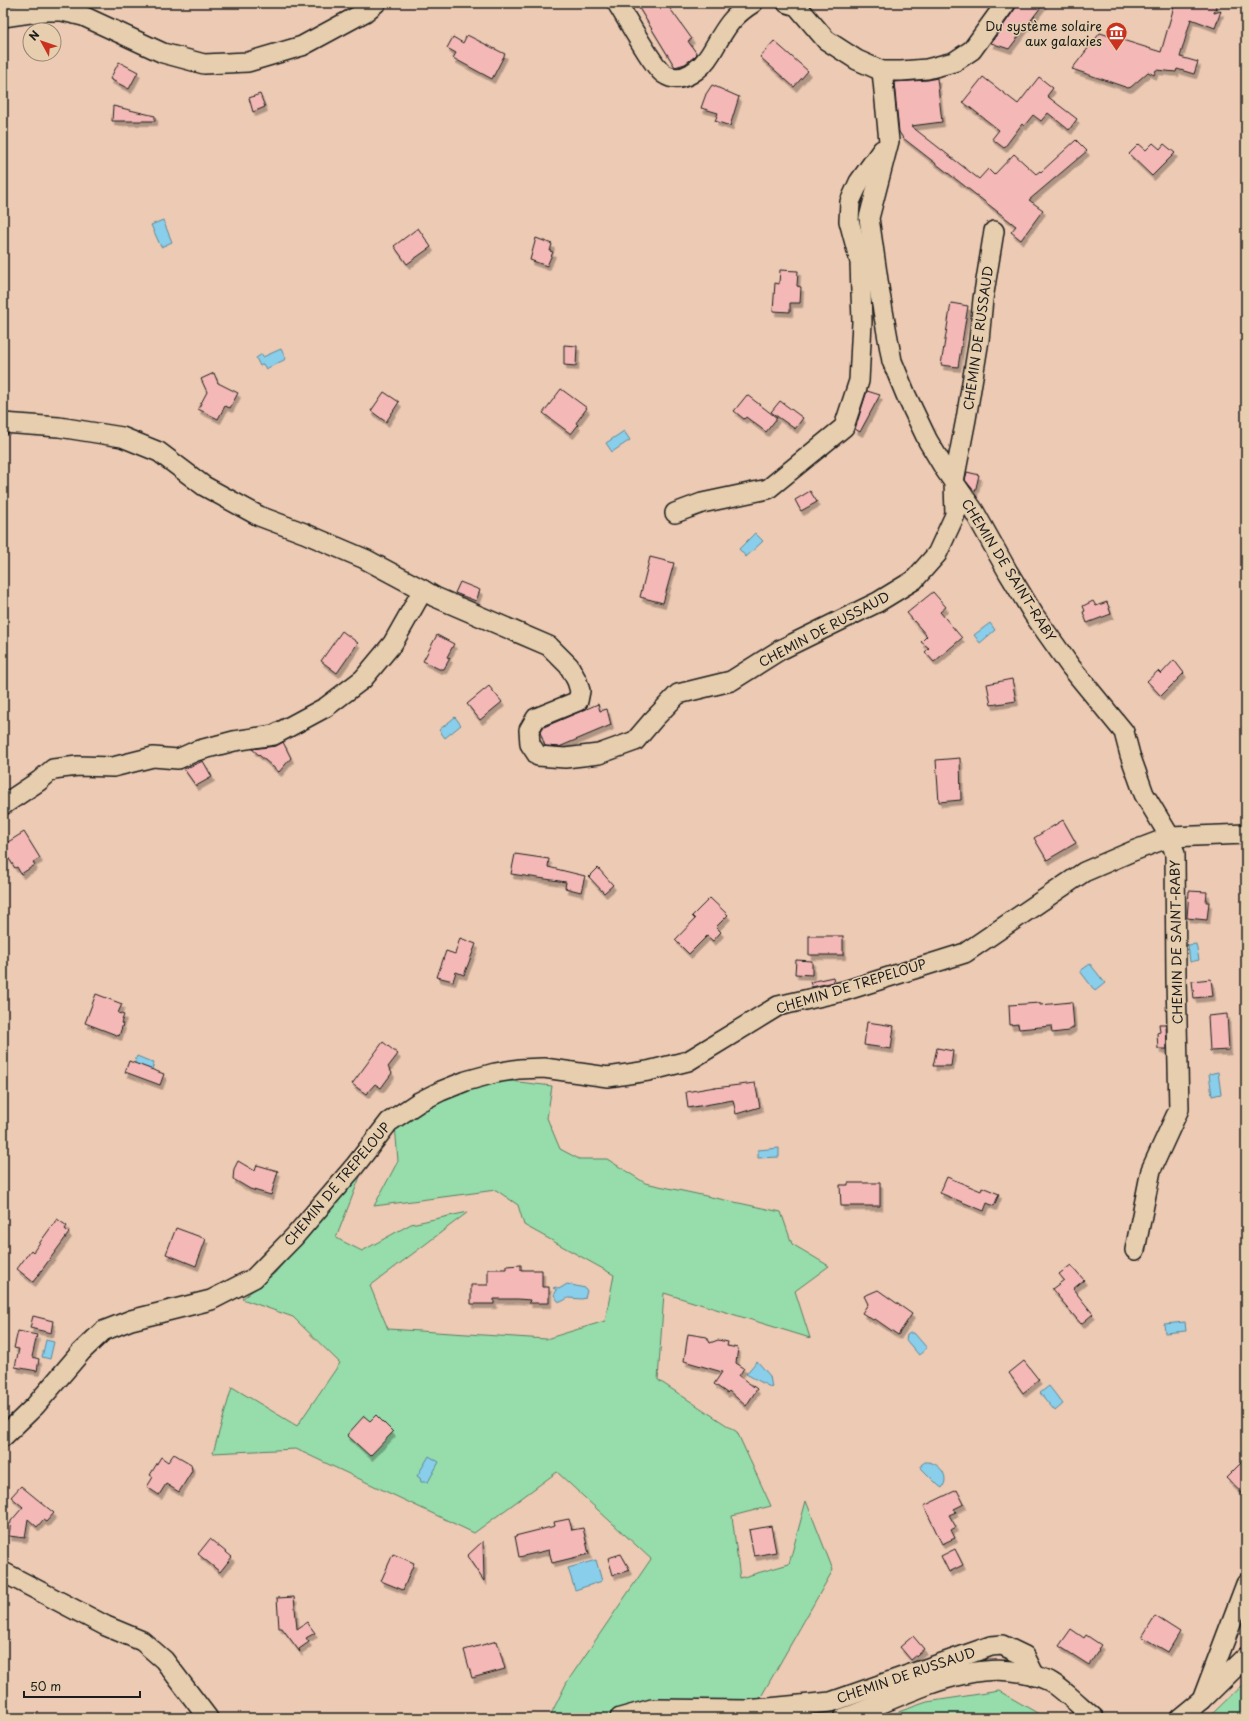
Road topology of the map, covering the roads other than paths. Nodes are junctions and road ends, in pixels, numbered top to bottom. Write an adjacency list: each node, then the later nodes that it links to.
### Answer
1 (376, 3): 6 (street)
2 (617, 3): 3 (street)
3 (754, 3)
4 (787, 3): 7 (street)
5 (1006, 3): 7 (street)
6 (3, 17)
7 (882, 71): 8 (street, CHEMIN DE SAINT-RABY)
8 (889, 141): 11 (street, CHEMIN DE SAINT-RABY); 12 (street)
9 (994, 231): 11 (street, CHEMIN DE RUSSAUD)
10 (3, 423): 13 (street)
11 (954, 482): 13 (street, CHEMIN DE RUSSAUD); 16 (street, CHEMIN DE SAINT-RABY)
12 (675, 513)
13 (423, 590): 14 (street)
14 (3, 805)
15 (1246, 834): 16 (street, CHEMIN DE TREPELOUP)
16 (1170, 837): 17 (street, CHEMIN DE SAINT-RABY); 18 (street, CHEMIN DE TREPELOUP)
17 (1135, 1250)
18 (3, 1436)
19 (3, 1572): 25 (street)
20 (1246, 1584): 23 (street)
21 (1246, 1657): 23 (street)
22 (1035, 1676): 24 (street); 26 (street, CHEMIN DE RUSSAUD); 27 (street)
23 (1202, 1700): 29 (street)
24 (1074, 1709): 28 (street)
25 (208, 1718)
26 (620, 1718)
27 (844, 1718)
28 (1094, 1718)
29 (1180, 1718)

